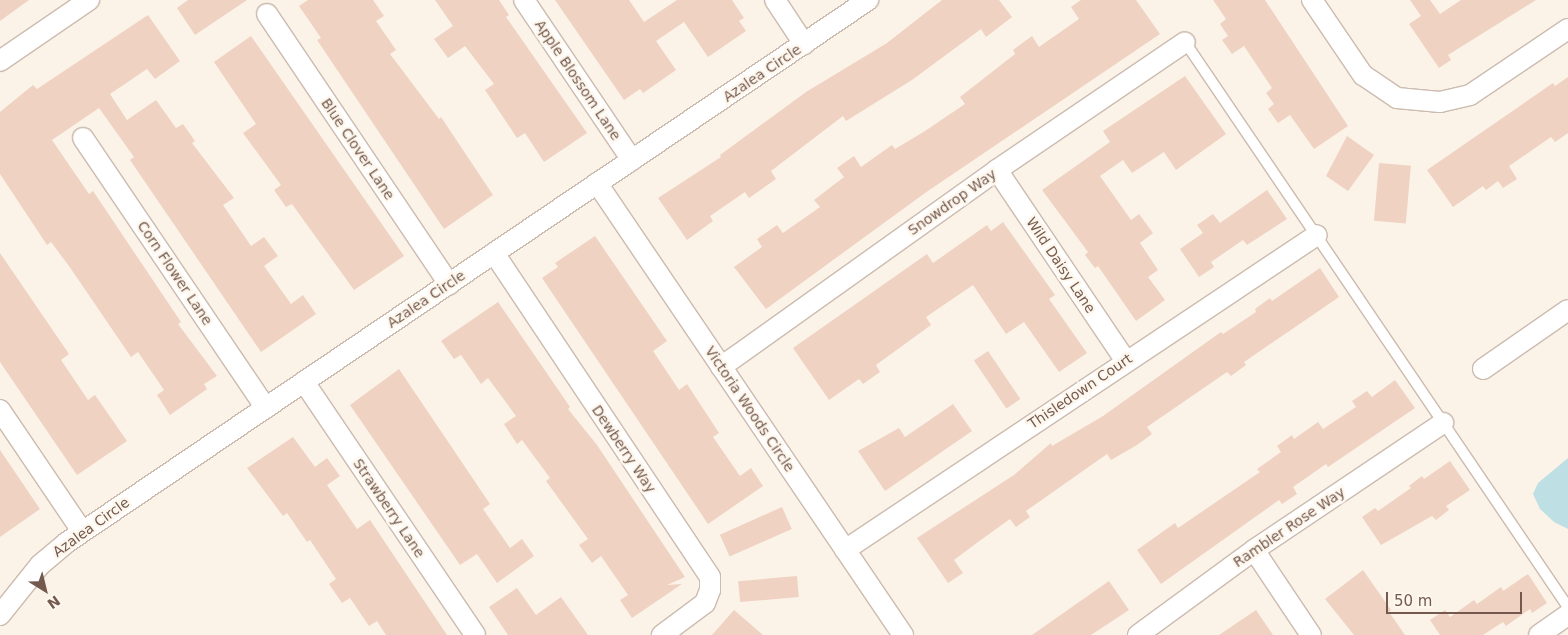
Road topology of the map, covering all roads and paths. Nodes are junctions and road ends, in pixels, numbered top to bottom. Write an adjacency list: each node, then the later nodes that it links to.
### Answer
1 (89, 0): 10 (street)
2 (524, 0): 12 (street, Apple Blossom Lane)
3 (775, 0): 9 (street)
4 (868, 0): 9 (street, Azalea Circle)
5 (1312, 0): 7 (street)
6 (266, 14): 17 (street, Blue Clover Lane)
7 (1568, 29)
8 (1185, 42): 13 (street, Snowdrop Way); 15 (lane)
9 (804, 44): 12 (street, Azalea Circle)
10 (0, 61)
11 (83, 138): 23 (street, Corn Flower Lane)
12 (632, 160): 14 (street, Azalea Circle)
13 (997, 170): 19 (street, Wild Daisy Lane); 20 (street, Snowdrop Way)
14 (597, 183): 16 (street, Azalea Circle); 20 (street, Victoria Woods Circle)
15 (1317, 235): 19 (street, Thisledown Court); 25 (lane)
16 (494, 253): 17 (street, Azalea Circle); 33 (street, Dewberry Way)
17 (449, 284): 22 (street, Azalea Circle)
18 (1568, 310): 21 (street)
19 (1125, 360): 27 (street, Thisledown Court)
20 (721, 366): 27 (street, Victoria Woods Circle)
21 (1483, 369)
22 (304, 382): 23 (street, Azalea Circle); 32 (street, Strawberry Lane)
23 (266, 408): 26 (street, Azalea Circle)
24 (0, 410): 26 (street)
25 (1443, 423): 28 (street, Rambler Rose Way); 29 (lane)
26 (82, 531): 30 (street, Azalea Circle)
27 (845, 550): 34 (street, Victoria Woods Circle)
28 (1254, 550): 35 (street, Rambler Rose Way); 36 (street)
29 (1568, 607)
30 (0, 615)
31 (1568, 615): 37 (street)
32 (475, 635)
33 (662, 635)
34 (903, 635)
35 (1138, 635)
36 (1311, 635)
37 (1539, 635)

